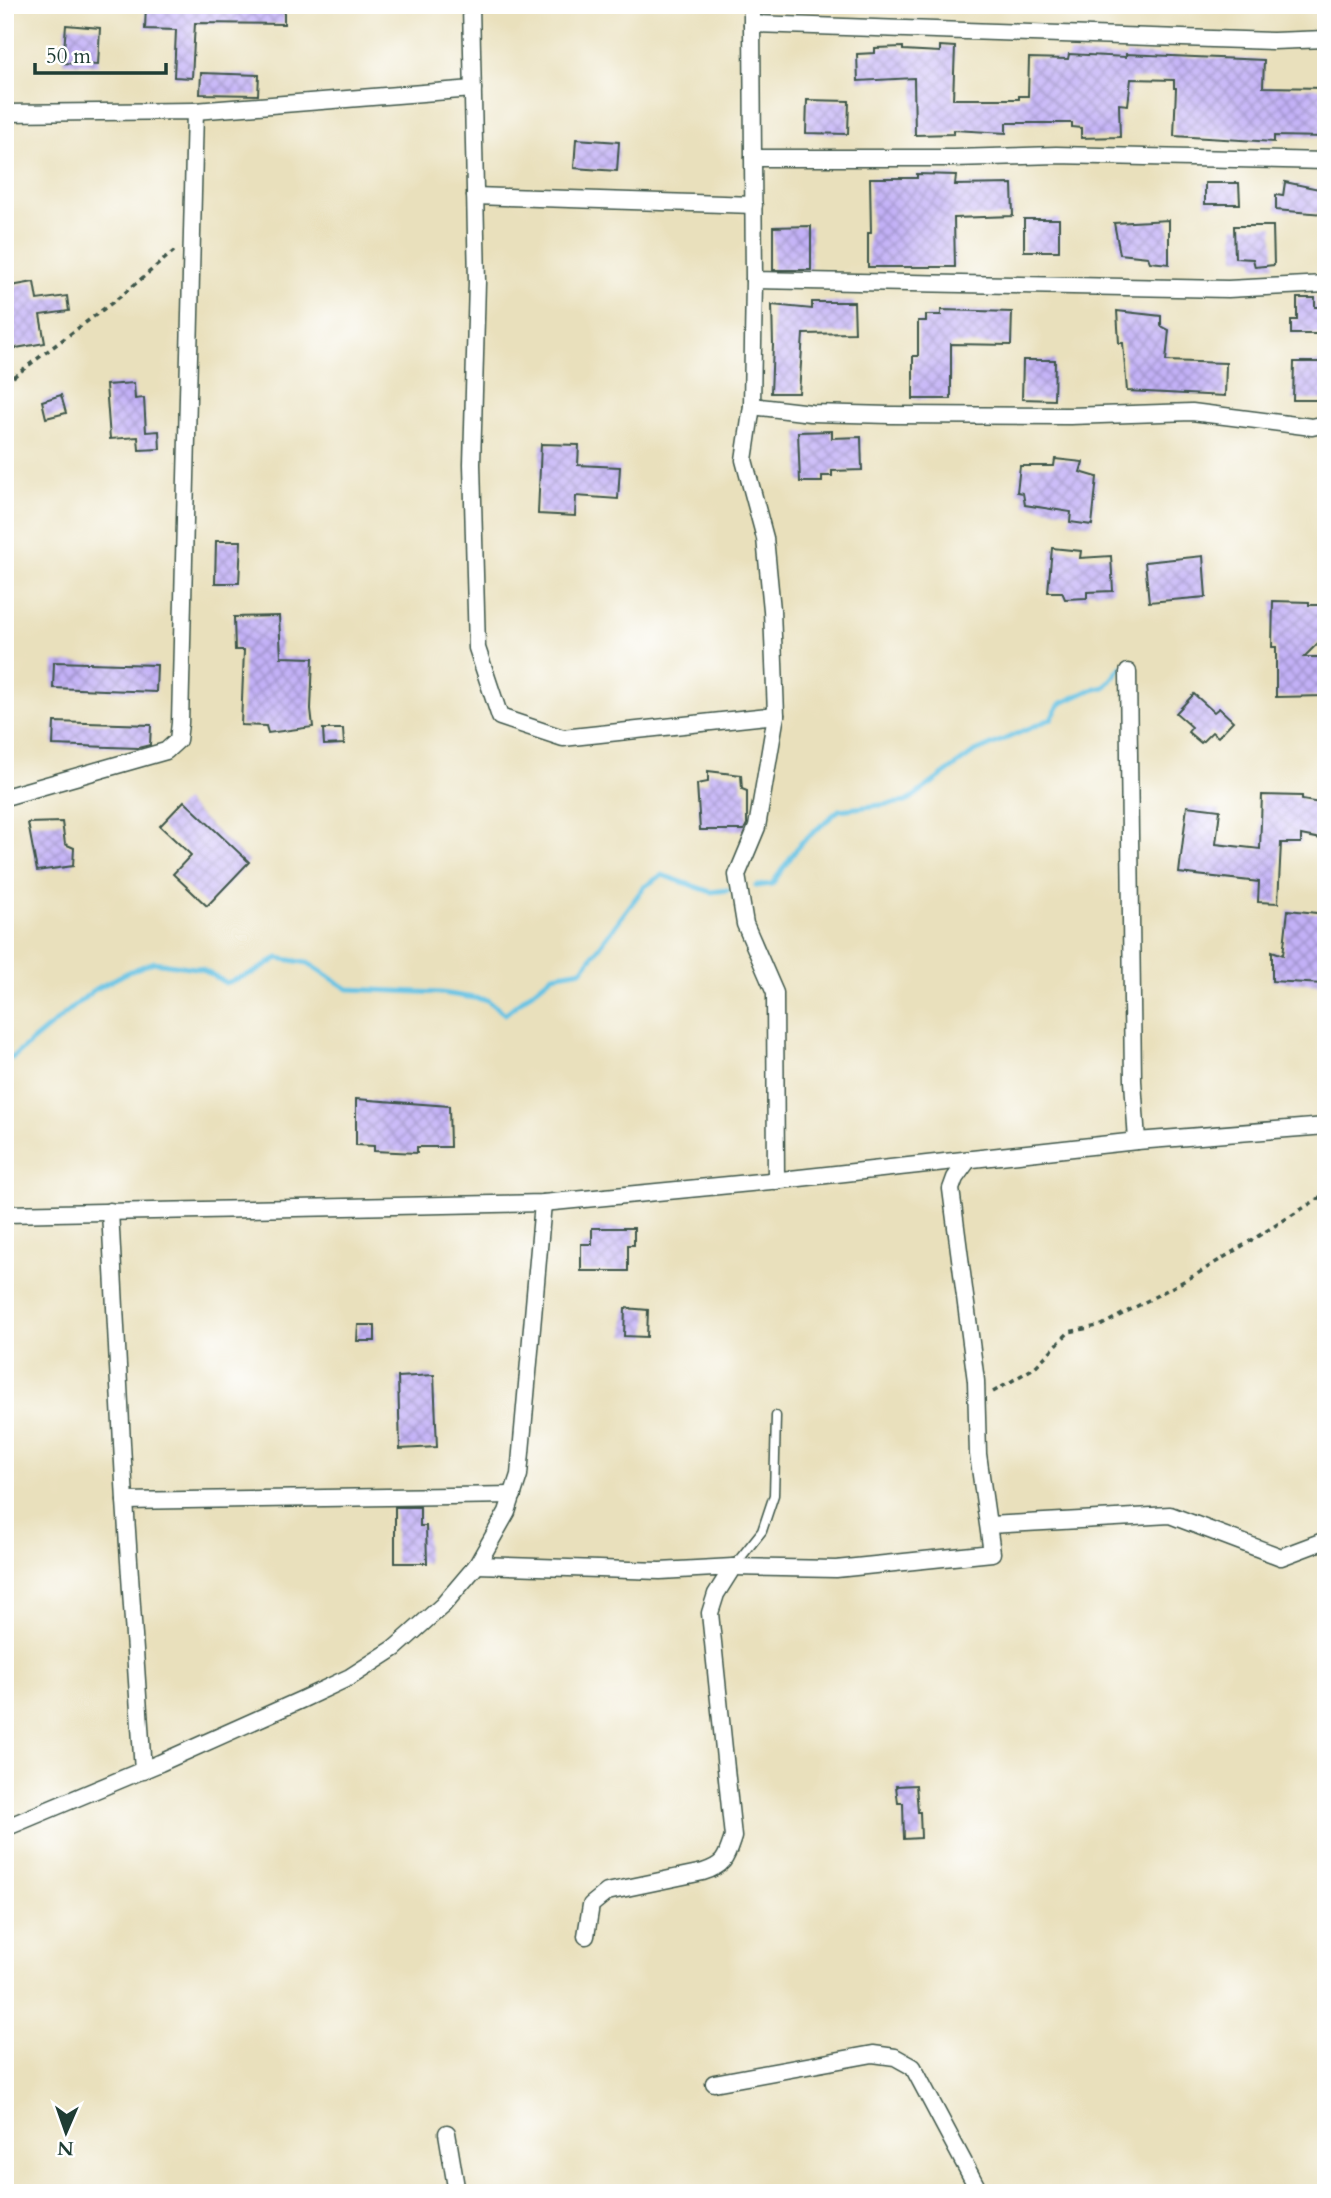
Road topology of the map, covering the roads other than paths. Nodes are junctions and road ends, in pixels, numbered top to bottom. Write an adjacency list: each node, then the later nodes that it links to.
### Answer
1 (471, 5): 5 (street)
2 (752, 5): 3 (street)
3 (752, 24): 4 (street); 8 (street)
4 (1326, 39)
5 (473, 89): 6 (street); 10 (street)
6 (195, 111): 7 (street); 18 (street)
7 (5, 113)
8 (754, 158): 9 (street); 11 (street)
9 (1326, 161)
10 (475, 196): 11 (street); 17 (street)
11 (754, 205): 12 (street)
12 (754, 280): 13 (street); 14 (street)
13 (1326, 284)
14 (752, 407): 15 (street); 17 (street)
15 (1326, 424)
16 (1128, 672): 20 (street)
17 (776, 715): 22 (street)
18 (5, 797)
19 (1326, 1126): 20 (street)
20 (1136, 1141): 21 (street)
21 (968, 1160): 22 (street); 29 (street)
22 (776, 1181): 23 (street)
23 (543, 1203): 24 (street); 27 (street)
24 (110, 1211): 25 (street); 28 (street)
25 (5, 1214)
26 (776, 1416): 32 (lane)
27 (513, 1495): 28 (street); 31 (street)
28 (125, 1501): 33 (street)
29 (989, 1525): 30 (street); 32 (street)
30 (1326, 1540)
31 (477, 1565): 32 (street); 33 (street)
32 (733, 1567): 35 (street)
33 (143, 1771): 34 (street)
34 (5, 1828)
35 (586, 1936)
36 (714, 2083): 39 (street)
37 (447, 2133): 38 (street)
38 (457, 2193)
39 (980, 2193)

